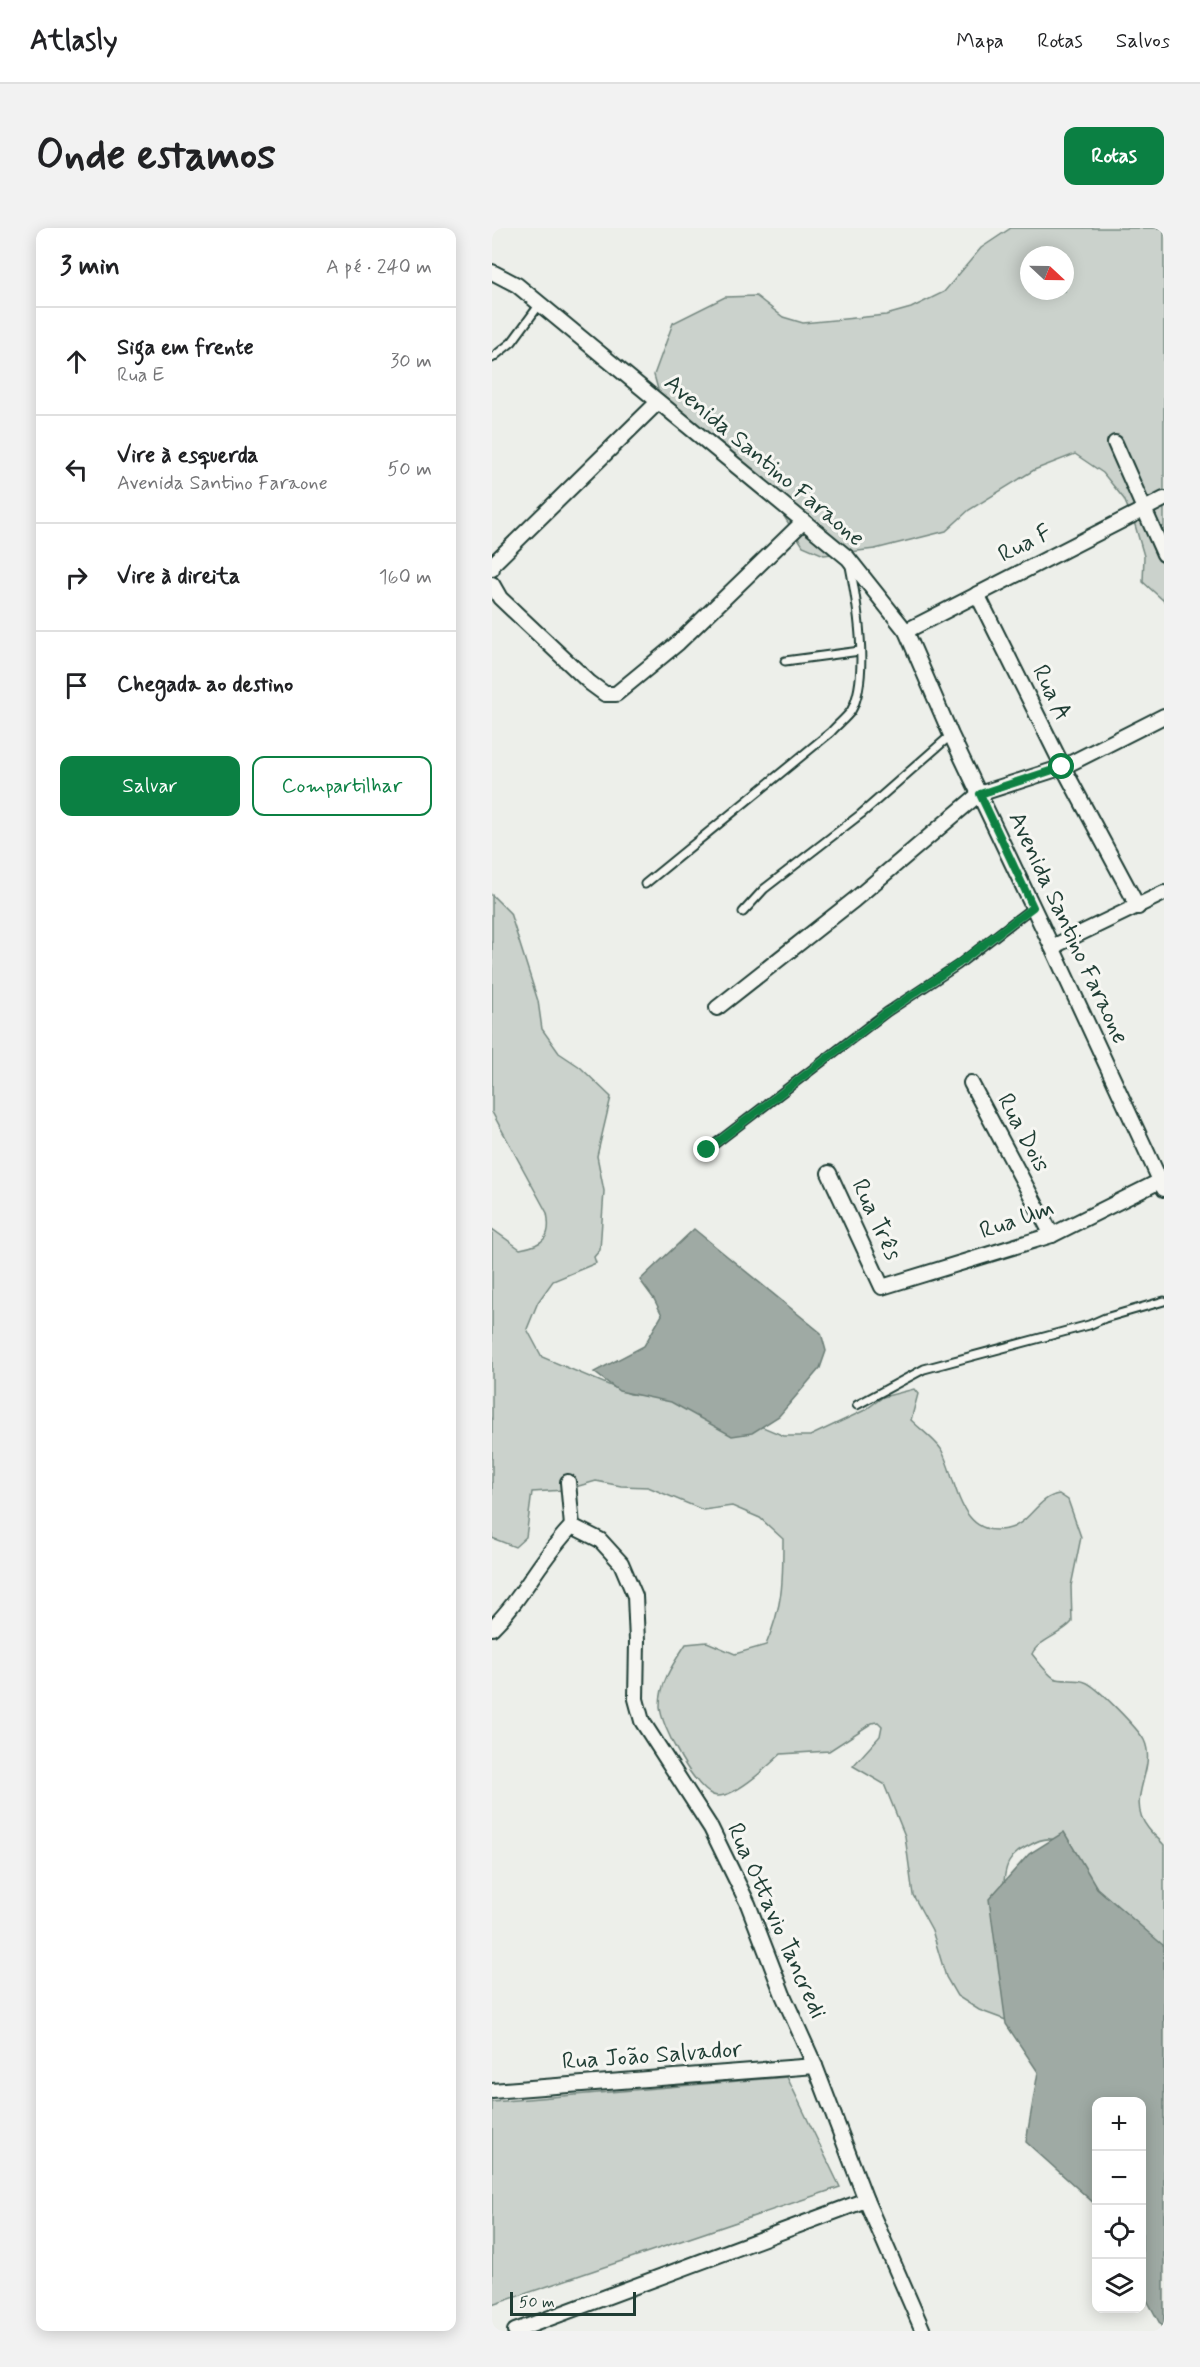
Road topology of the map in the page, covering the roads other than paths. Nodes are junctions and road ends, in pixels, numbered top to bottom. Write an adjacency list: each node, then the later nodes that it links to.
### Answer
1 (492, 272): 2 (street, Avenida Santino Faraone)
2 (540, 304): 3 (lane); 4 (street, Avenida Santino Faraone)
3 (492, 358)
4 (658, 402): 8 (street, Avenida Santino Faraone); 11 (street)
5 (1115, 443): 7 (street)
6 (1164, 498): 7 (street, Rua F)
7 (1144, 509): 9 (street); 13 (street, Rua F)
8 (803, 522): 10 (street, Avenida Santino Faraone); 12 (street)
9 (1164, 554)
10 (848, 558): 14 (street, Avenida Santino Faraone); 15 (lane)
11 (492, 569)
12 (492, 584)
13 (977, 594): 14 (street, Rua F); 19 (street, Rua A)
14 (906, 631): 18 (street, Avenida Santino Faraone)
15 (860, 651): 16 (lane); 21 (lane)
16 (785, 661)
17 (1164, 716): 19 (street)
18 (951, 735): 20 (street, Avenida Santino Faraone); 25 (lane)
19 (1062, 767): 20 (street); 24 (street, Rua A)
20 (980, 794): 23 (street, Avenida Santino Faraone); 27 (street)
21 (645, 884)
22 (1164, 892): 24 (street)
23 (1033, 907): 26 (street, Avenida Santino Faraone); 29 (lane)
24 (1138, 907): 26 (street)
25 (743, 912)
26 (1052, 947): 31 (street, Avenida Santino Faraone)
27 (717, 1008)
28 (971, 1083): 32 (street, Rua Dois)
29 (707, 1150)
30 (829, 1173): 33 (street, Rua Três)
31 (1162, 1185): 32 (street, Rua Um)
32 (1052, 1234): 33 (street, Rua Um)
33 (882, 1287)
34 (1164, 1301): 35 (lane)
35 (857, 1405)
36 (567, 1482): 37 (street)
37 (572, 1526): 38 (street); 39 (street, Rua Ottavio Tancredi)
38 (492, 1628)
39 (815, 2066): 40 (street, Rua João Salvador); 41 (street, Rua Ottavio Tancredi)
40 (492, 2091)
41 (866, 2200): 42 (street); 43 (street, Rua Ottavio Tancredi)
42 (515, 2331)
43 (923, 2331)

